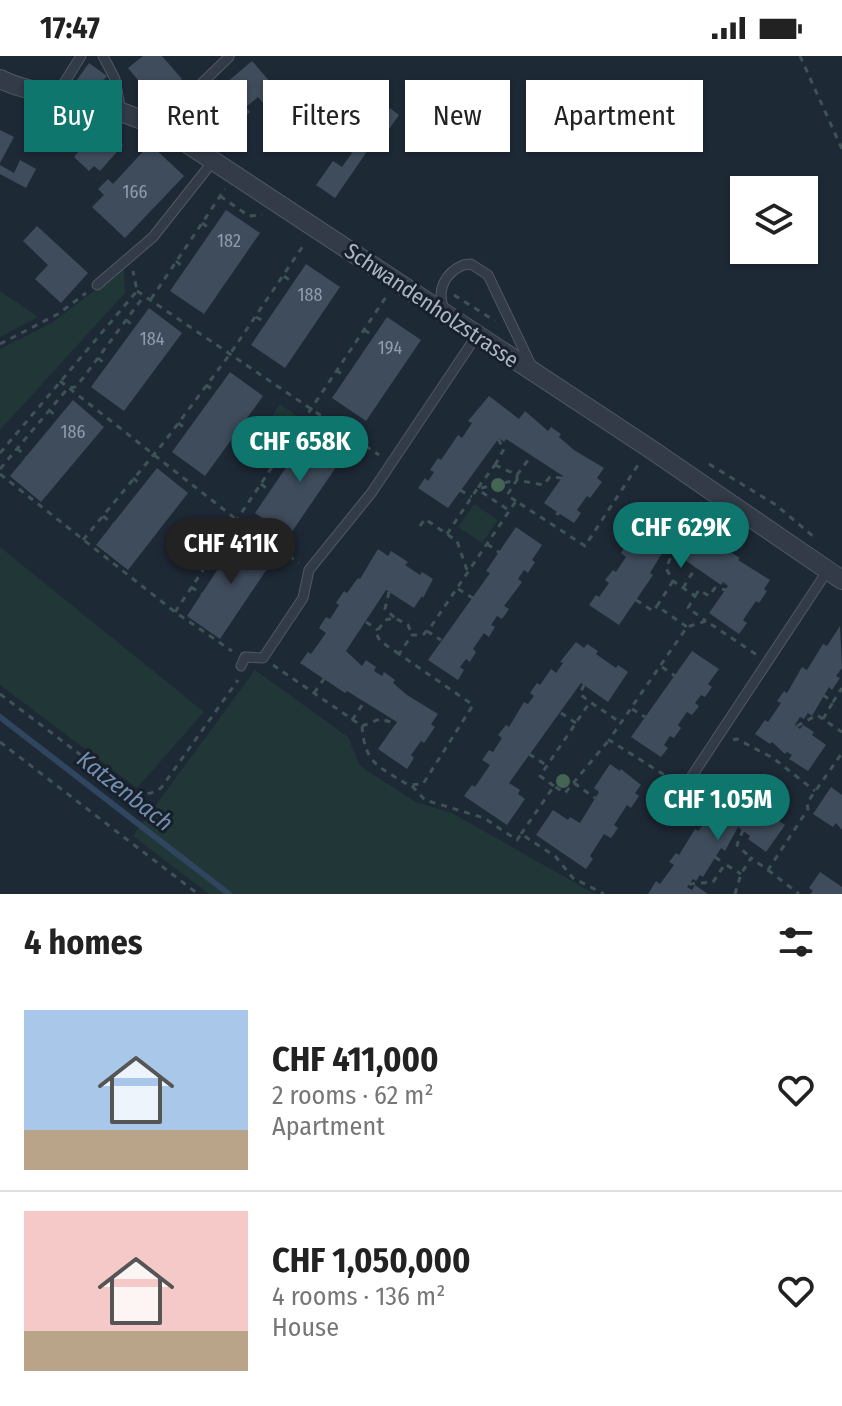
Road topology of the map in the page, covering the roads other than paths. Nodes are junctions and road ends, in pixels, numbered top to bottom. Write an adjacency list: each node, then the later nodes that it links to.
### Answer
1 (81, 56): 5 (lane)
2 (103, 56): 6 (lane)
3 (229, 57): 7 (lane)
4 (0, 79): 8 (street, Schwandenholzstrasse)
5 (66, 80)
6 (115, 80)
7 (205, 80)
8 (24, 90)
9 (201, 152): 10 (street, Schwandenholzstrasse)
10 (214, 160): 11 (lane); 12 (street, Schwandenholzstrasse)
11 (97, 285)
12 (448, 316): 13 (street, Schwandenholzstrasse); 14 (lane)
13 (477, 335): 14 (street, Schwandenholzstrasse); 16 (lane)
14 (535, 374): 15 (street, Schwandenholzstrasse)
15 (835, 575): 17 (lane)
16 (241, 666)
17 (684, 788)

